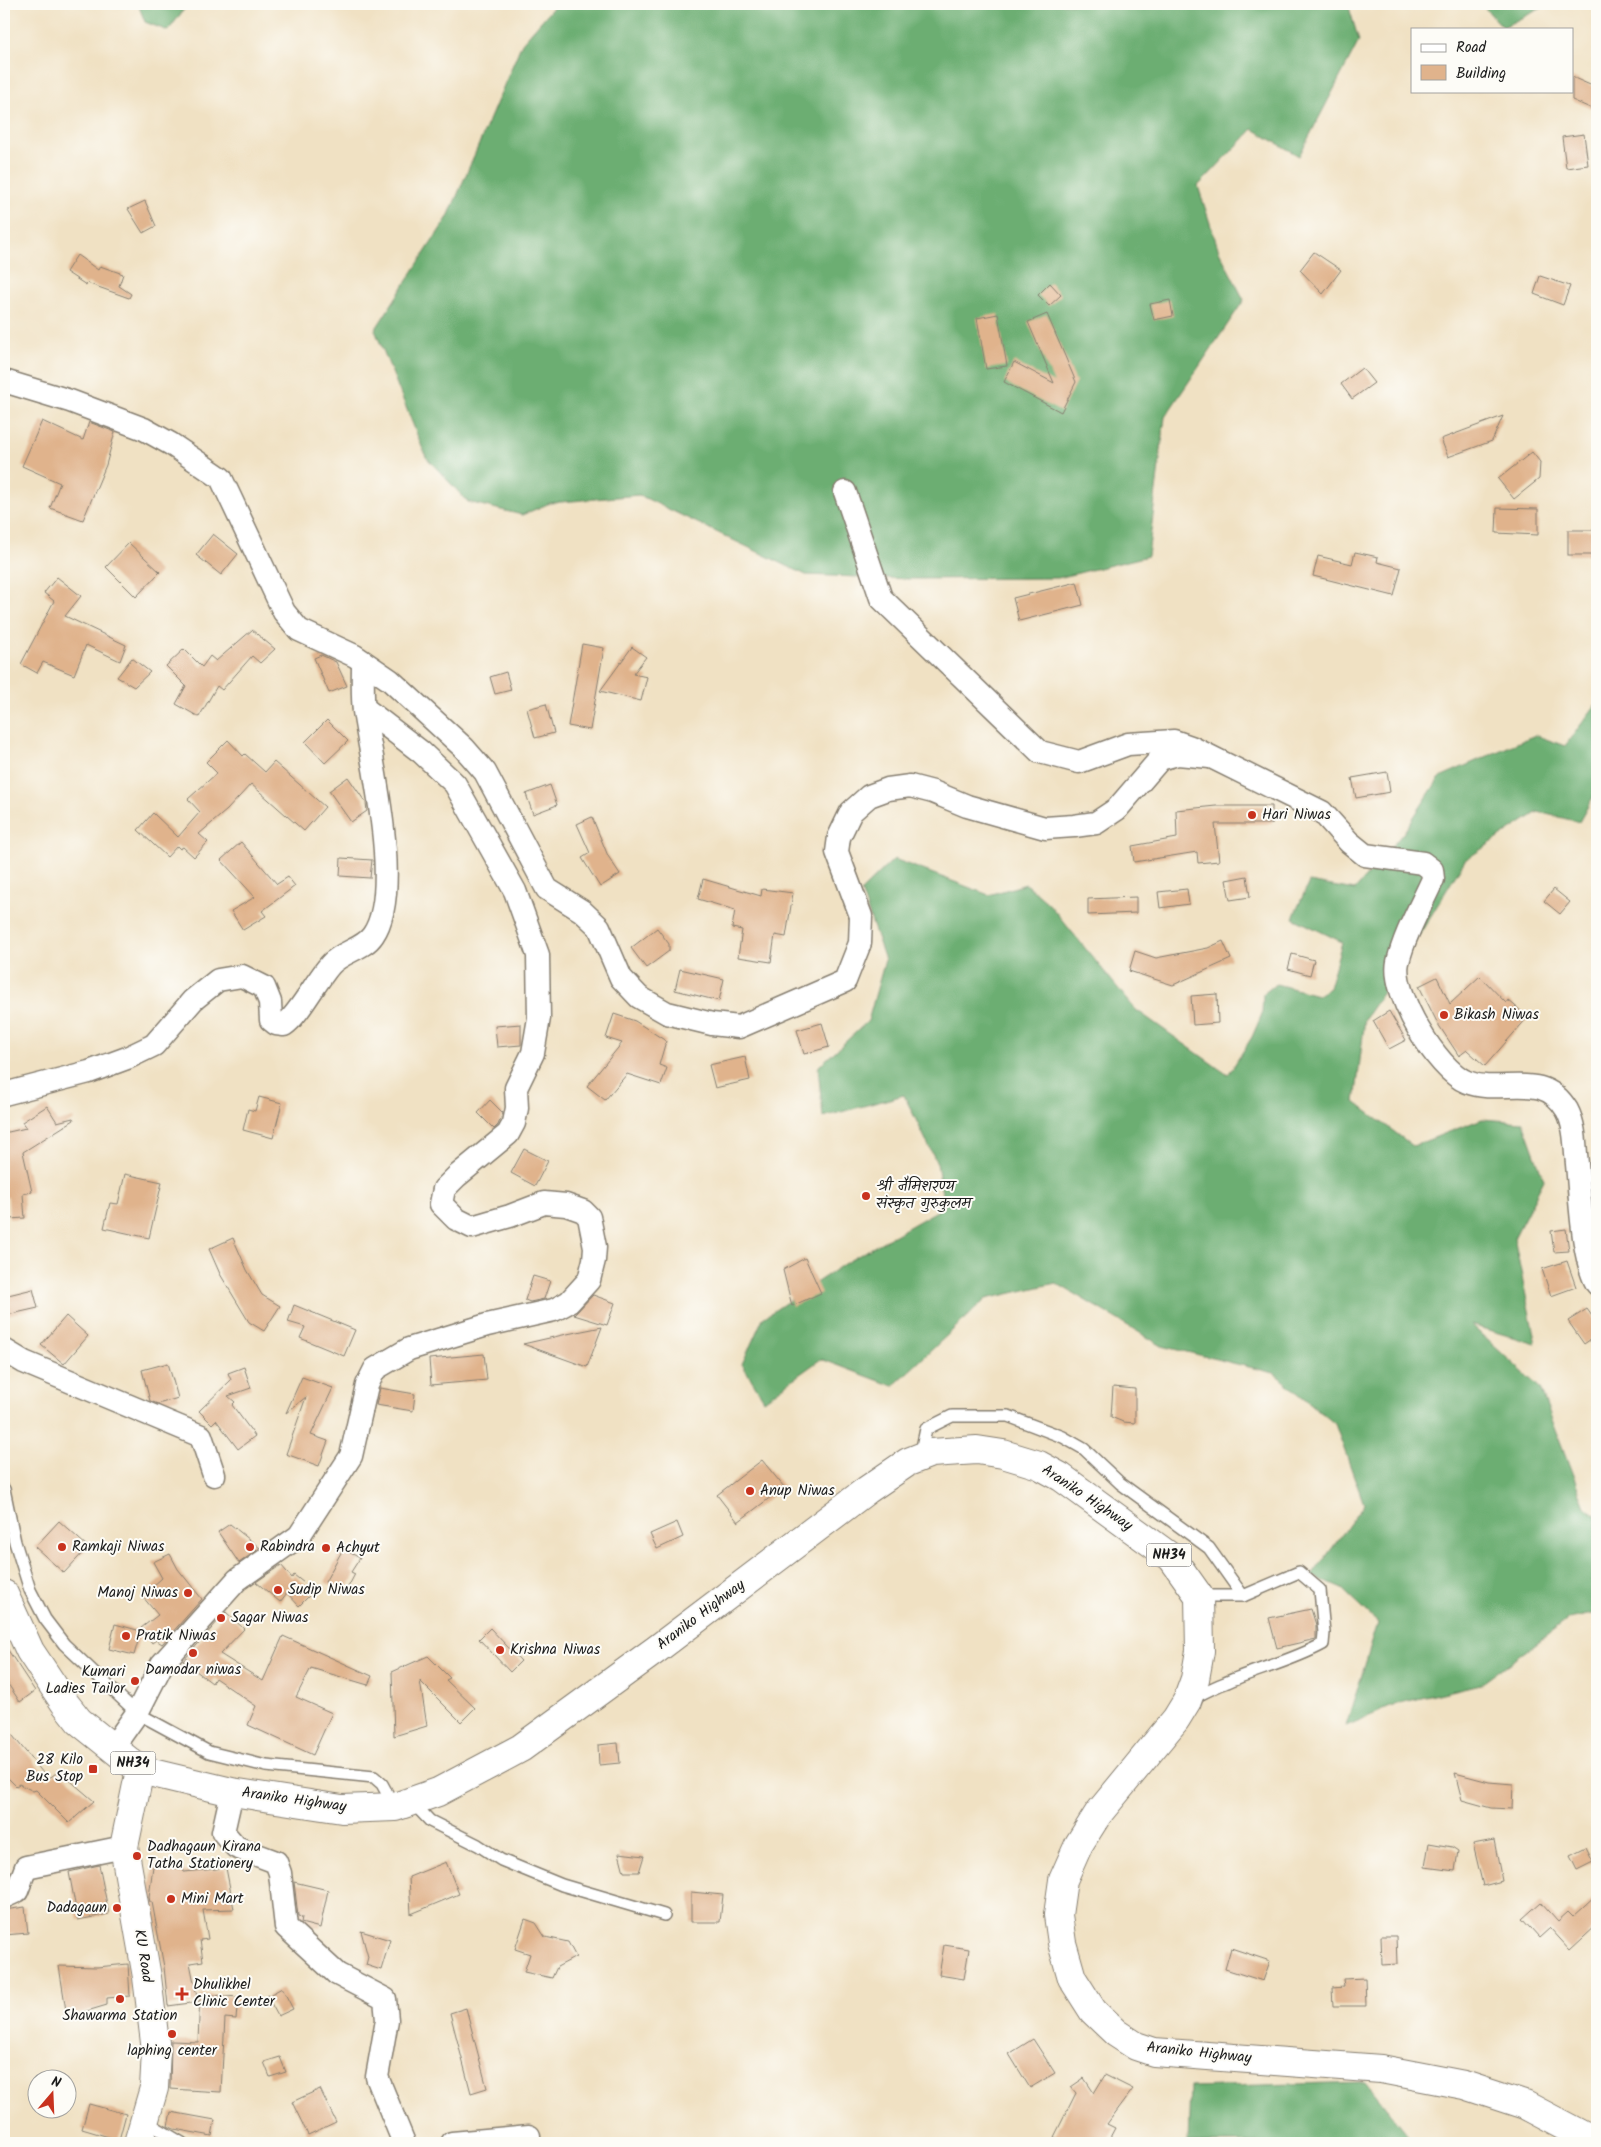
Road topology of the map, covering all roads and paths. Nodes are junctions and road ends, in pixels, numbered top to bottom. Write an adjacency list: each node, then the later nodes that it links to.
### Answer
1 (4, 381): 3 (street)
2 (845, 492): 5 (street)
3 (363, 662): 4 (street); 5 (street)
4 (364, 708): 6 (street); 16 (street)
5 (1210, 757): 7 (street)
6 (4, 1094)
7 (1597, 1284)
8 (4, 1350): 10 (street)
9 (920, 1458): 13 (main road, Araniko Highway / NH34); 14 (lane); 20 (main road, Araniko Highway / NH34)
10 (214, 1475)
11 (4, 1489): 16 (lane)
12 (4, 1594): 17 (main road, Araniko Highway / NH34)
13 (1199, 1596): 14 (lane); 15 (main road, Araniko Highway)
14 (1244, 1596): 15 (lane)
15 (1187, 1700): 26 (main road, Araniko Highway)
16 (137, 1713): 17 (street); 20 (lane)
17 (113, 1747): 18 (main road, Araniko Highway / NH34)
18 (140, 1770): 19 (main road, Araniko Highway / NH34); 21 (main road, KU Road)
19 (232, 1792): 20 (main road, Araniko Highway / NH34); 28 (street)
20 (403, 1805): 23 (lane)
21 (124, 1847): 22 (street); 24 (main road, KU Road)
22 (4, 1897)
23 (664, 1915)
24 (142, 2132): 27 (lane)
25 (529, 2136): 29 (street)
26 (1565, 2136): 30 (main road, Araniko Highway)
27 (182, 2143)
28 (404, 2143)
29 (452, 2143)
30 (1597, 2143)

